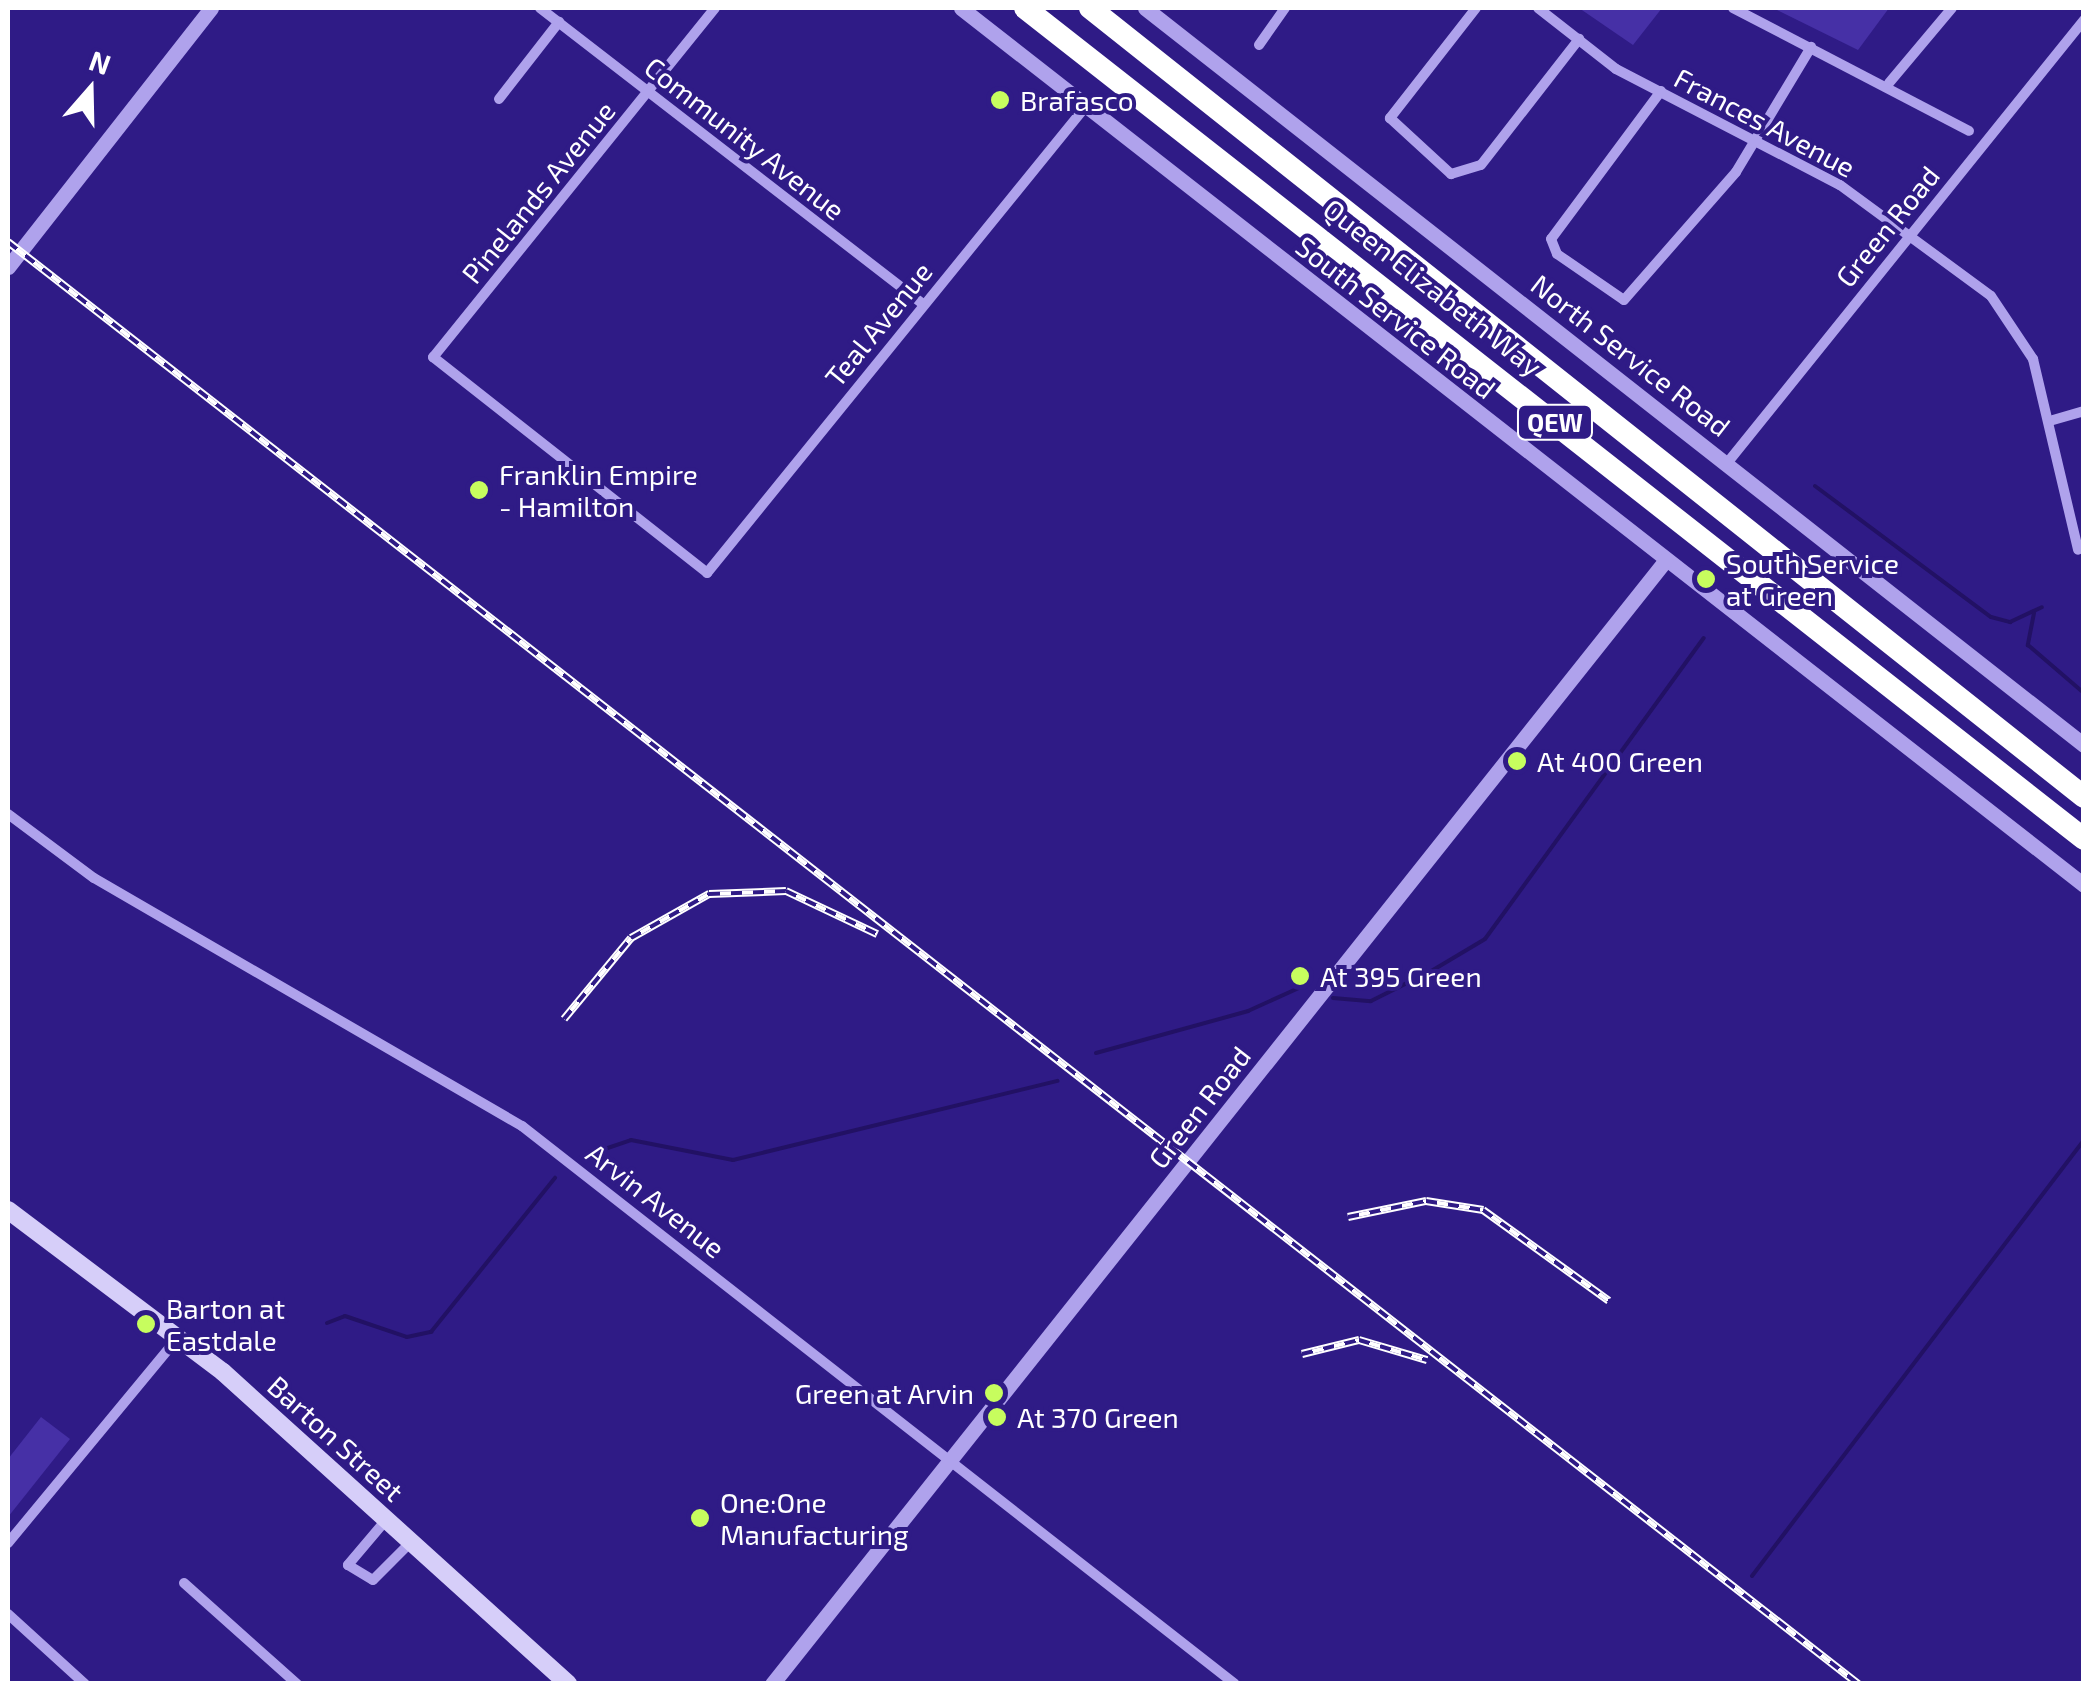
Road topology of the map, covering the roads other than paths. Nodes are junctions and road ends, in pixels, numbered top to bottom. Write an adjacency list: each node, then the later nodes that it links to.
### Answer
1 (212, 8): 27 (street)
2 (540, 8): 15 (street, Community Avenue)
3 (715, 8): 21 (street, Pinelands Avenue)
4 (962, 8): 23 (street, South Service Road)
5 (1025, 8): 39 (highway, Queen Elizabeth Way / QEW)
6 (1090, 8): 37 (highway, Queen Elizabeth Way / QEW)
7 (1145, 8): 31 (street, North Service Road)
8 (1285, 8): 17 (street)
9 (1476, 8): 16 (street)
10 (1538, 8): 16 (street, Frances Avenue)
11 (1733, 8): 18 (street)
12 (1952, 8): 13 (street)
13 (1936, 13): 19 (street)
14 (2084, 20): 26 (street, Green Road)
15 (559, 22): 21 (street, Community Avenue); 22 (street)
16 (1579, 39): 20 (street, Frances Avenue)
17 (1259, 45)
18 (1811, 47): 19 (street); 25 (street)
19 (1889, 83): 24 (street)
20 (1661, 91): 25 (street, Frances Avenue); 25 (street)
21 (648, 92): 28 (street, Community Avenue); 35 (street, Pinelands Avenue)
22 (499, 99)
23 (1086, 106): 28 (street, Teal Avenue); 34 (street, South Service Road)
24 (1969, 131)
25 (1756, 140): 26 (street, Frances Avenue)
26 (1914, 232): 30 (street, Frances Avenue); 31 (street, Green Road)
27 (8, 267)
28 (923, 304): 35 (street, Teal Avenue)
29 (2084, 411): 30 (street)
30 (2052, 420): 32 (street, Frances Avenue)
31 (1728, 462): 36 (street, North Service Road)
32 (2079, 533): 33 (street, Frances Avenue)
33 (2078, 550)
34 (1665, 560): 40 (street, South Service Road); 43 (street, Green Road)
35 (707, 572)
36 (2084, 745)
37 (2084, 796)
38 (8, 814): 43 (street, Arvin Avenue)
39 (2084, 839)
40 (2084, 886)
41 (8, 1210): 42 (main road, Barton Street)
42 (179, 1336): 44 (main road, Barton Street); 46 (street)
43 (952, 1460): 52 (street, Green Road); 53 (street, Arvin Avenue)
44 (386, 1520): 45 (main road, Barton Street); 45 (street)
45 (411, 1542): 51 (main road, Barton Street)
46 (8, 1543)
47 (184, 1583): 49 (street)
48 (8, 1614): 50 (street)
49 (290, 1681)
50 (85, 1684)
51 (568, 1684)
52 (772, 1684)
53 (1236, 1684)

